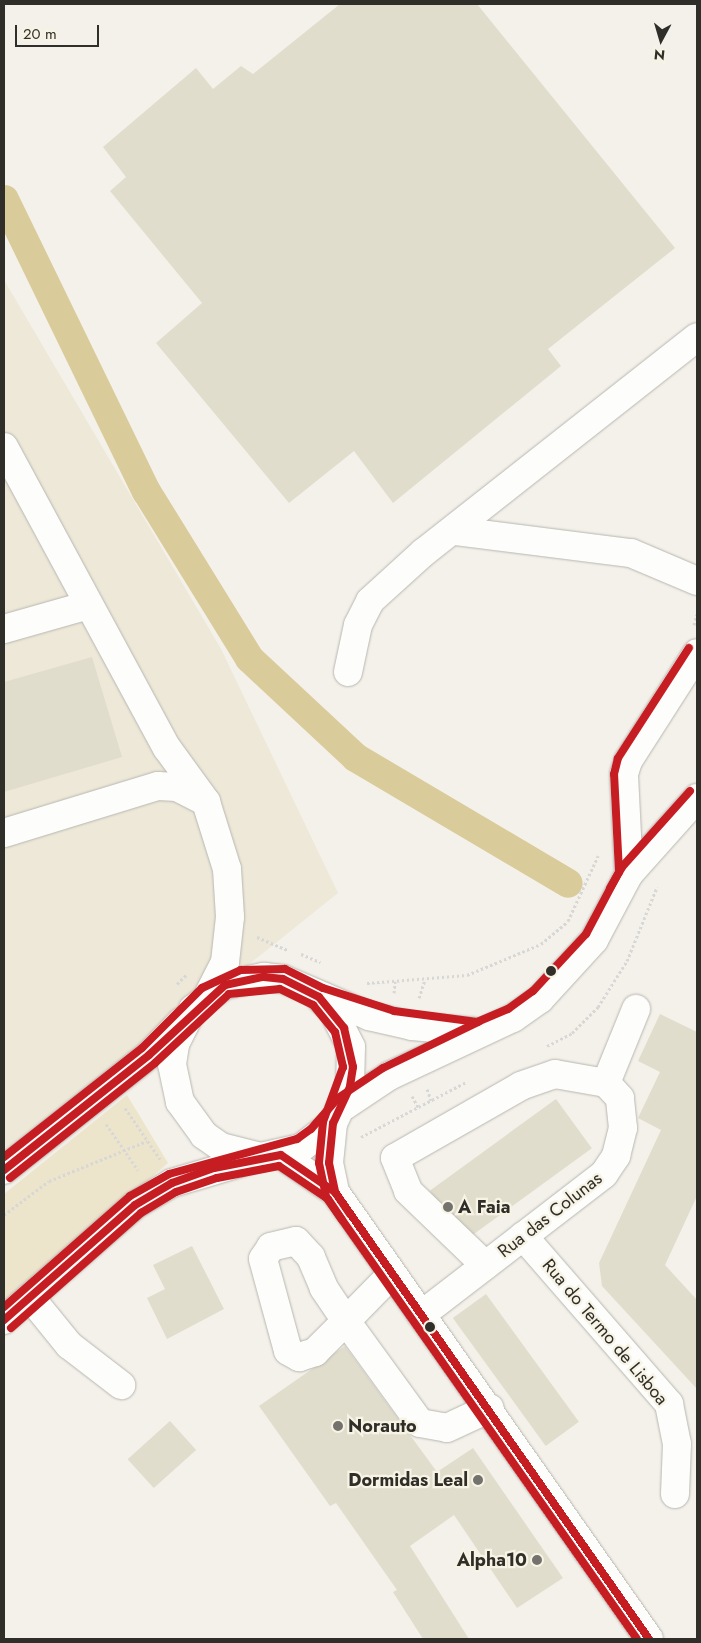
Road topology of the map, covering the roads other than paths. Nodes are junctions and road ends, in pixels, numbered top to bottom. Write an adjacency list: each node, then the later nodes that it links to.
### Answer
1 (697, 337): 3 (main road)
2 (4, 447): 5 (main road)
3 (456, 531): 4 (main road); 8 (main road)
4 (697, 581)
5 (88, 605): 6 (main road); 10 (main road)
6 (4, 629)
7 (697, 653): 12 (main road)
8 (348, 672)
9 (697, 798): 12 (main road)
10 (206, 802): 11 (main road); 14 (main road)
11 (4, 833)
12 (629, 874): 16 (main road)
13 (319, 997): 14 (main road); 16 (main road); 18 (main road)
14 (200, 1002): 19 (main road); 20 (main road)
15 (636, 1009): 17 (main road)
16 (478, 1032): 18 (main road)
17 (606, 1083): 22 (main road, Rua das Colunas); 23 (main road)
18 (338, 1114): 19 (main road); 21 (main road)
19 (271, 1156): 21 (main road); 25 (main road)
20 (4, 1170)
21 (335, 1192): 24 (main road)
22 (523, 1236): 23 (main road, Rua das Colunas); 30 (main road, Rua do Termo de Lisboa)
23 (484, 1266): 26 (main road, Rua das Colunas)
24 (392, 1274): 26 (main road); 29 (main road)
25 (30, 1297): 27 (main road); 28 (main road)
26 (421, 1315): 29 (main road)
27 (4, 1320)
28 (121, 1385)
29 (490, 1408): 31 (main road)
30 (675, 1494)
31 (649, 1639)

